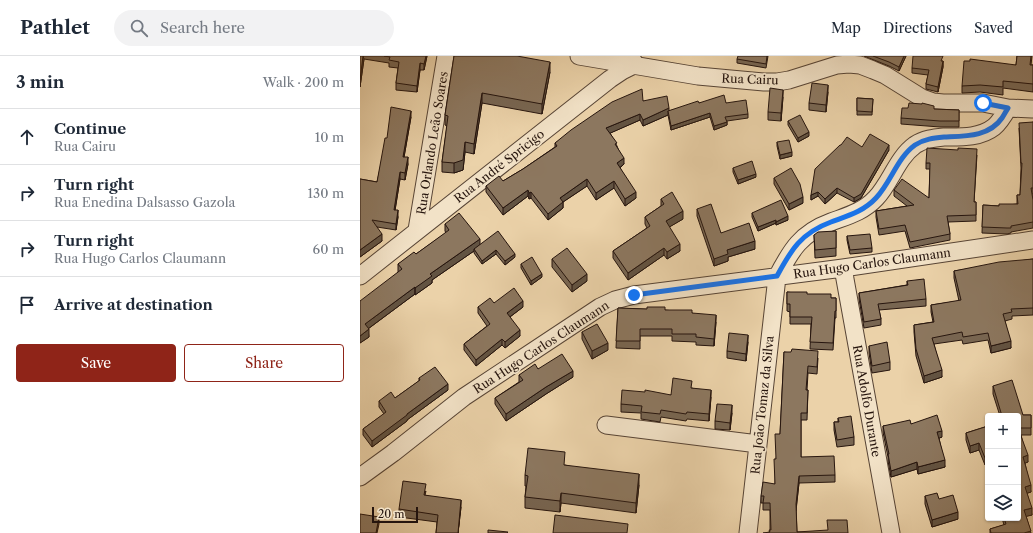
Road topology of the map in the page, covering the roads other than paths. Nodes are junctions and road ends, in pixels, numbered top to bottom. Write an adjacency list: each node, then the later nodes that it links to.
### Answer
1 (446, 56): 6 (street, Rua Orlando Leão Soares)
2 (579, 56): 3 (street, Rua Cairu)
3 (635, 60): 4 (street, Rua Cairu); 6 (street, Rua André Spricigo)
4 (1008, 108): 5 (street, Rua Cairu); 10 (street)
5 (1032, 109)
6 (418, 230): 9 (street, Rua André Spricigo)
7 (1033, 240): 8 (street, Rua Hugo Carlos Claumann)
8 (843, 268): 10 (street, Rua Hugo Carlos Claumann); 15 (street, Rua Adolfo Durante)
9 (360, 276)
10 (777, 276): 12 (street, Rua João Tomaz da Silva); 13 (street, Rua Hugo Carlos Claumann)
11 (606, 424): 12 (street)
12 (758, 444): 14 (street, Rua João Tomaz da Silva)
13 (360, 477)
14 (748, 533)
15 (891, 533)

